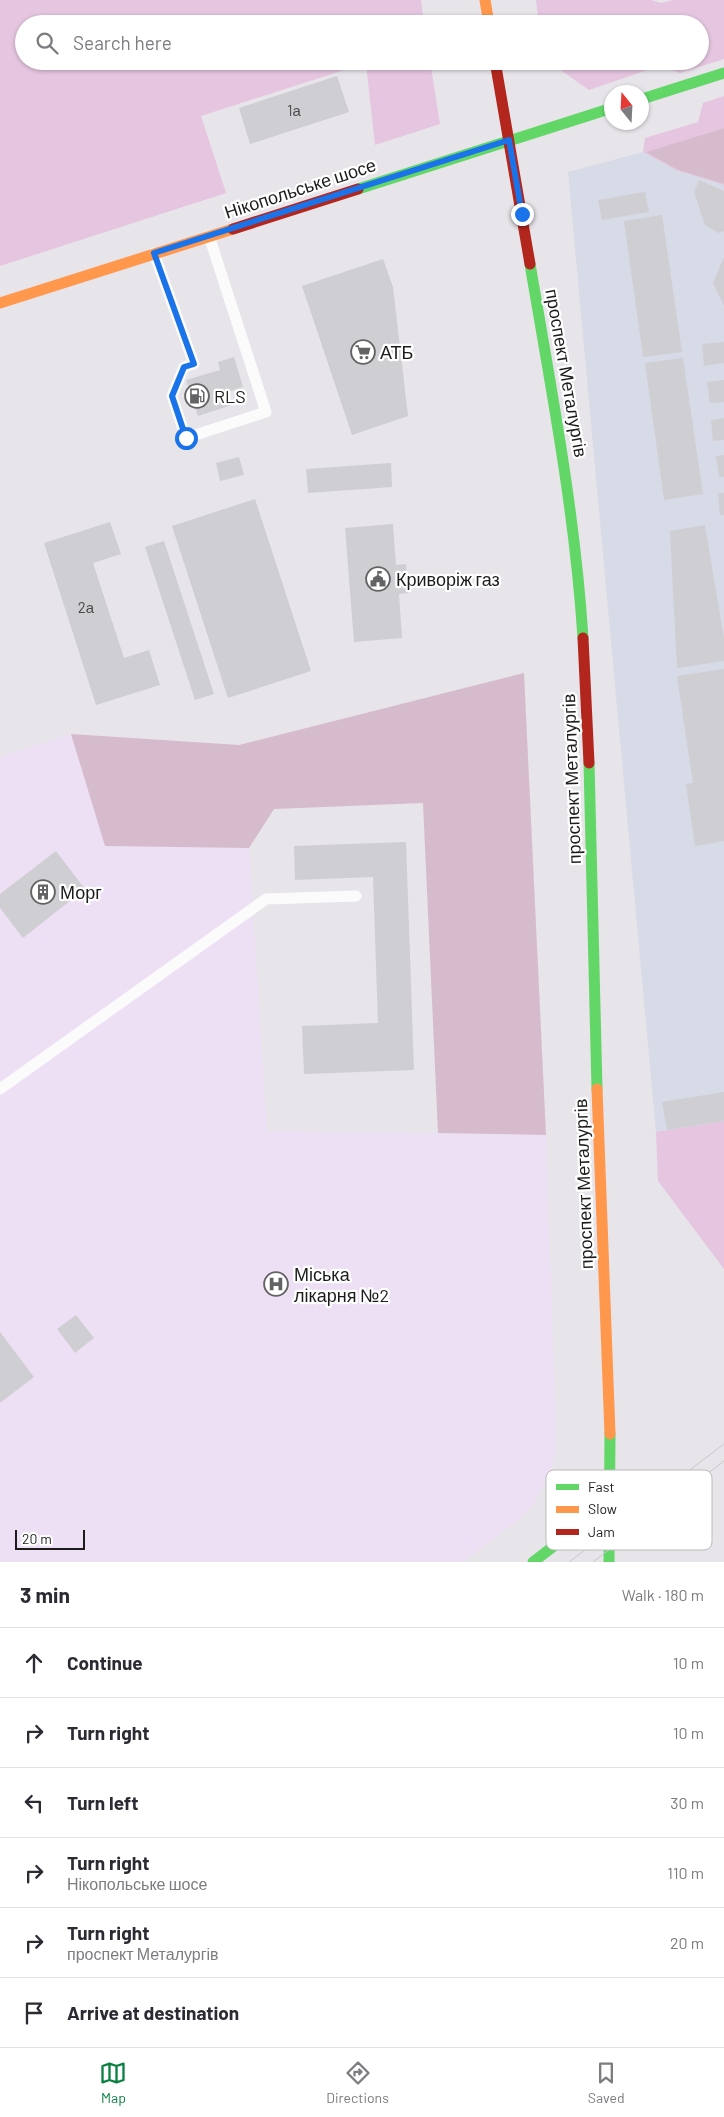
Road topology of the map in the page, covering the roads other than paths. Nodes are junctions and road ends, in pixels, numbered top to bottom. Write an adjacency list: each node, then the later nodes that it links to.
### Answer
1 (485, 0): 2 (main road)
2 (488, 15)
3 (497, 70): 7 (main road, проспект Металургів)
4 (724, 73): 5 (main road)
5 (649, 96)
6 (604, 110): 7 (main road, Нікопольське шосе)
7 (509, 140): 8 (main road, Нікопольське шосе); 13 (main road, проспект Металургів)
8 (209, 236): 9 (main road, Нікопольське шосе); 9 (lane)
9 (154, 253): 10 (main road, Нікопольське шосе)
10 (0, 302)
11 (356, 896): 12 (lane)
12 (0, 1089)
13 (611, 1470)
14 (549, 1550): 15 (main road)
15 (533, 1562)

